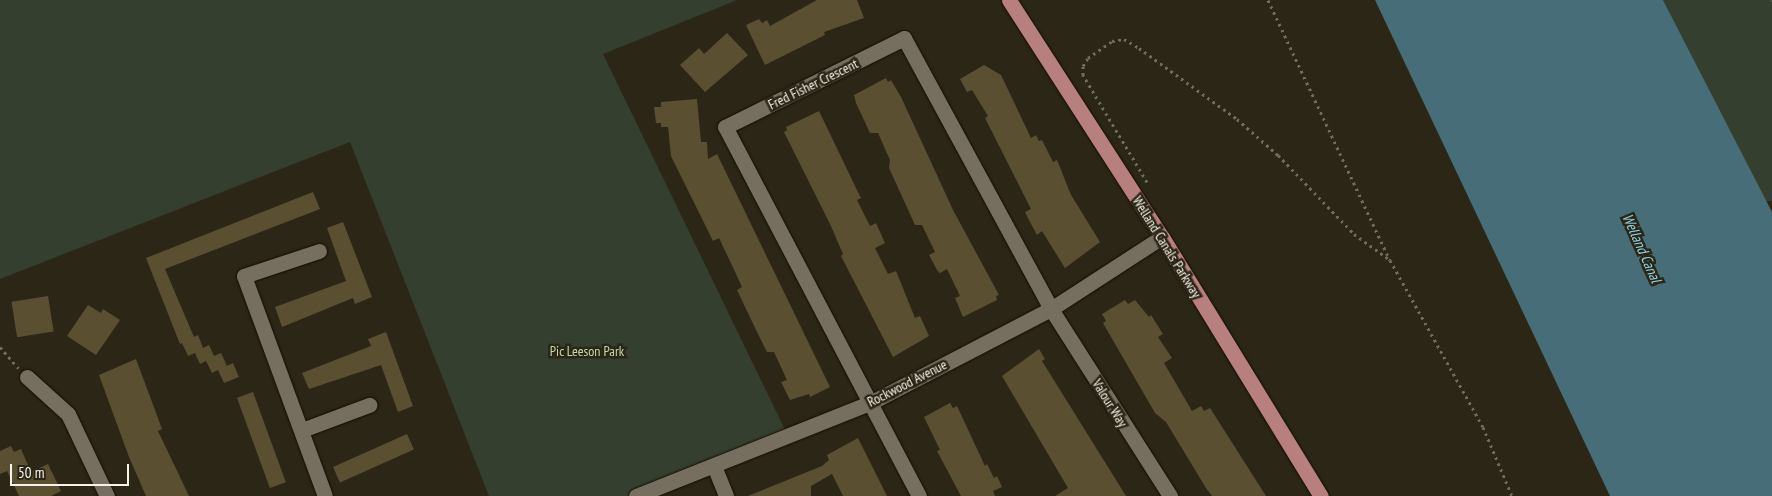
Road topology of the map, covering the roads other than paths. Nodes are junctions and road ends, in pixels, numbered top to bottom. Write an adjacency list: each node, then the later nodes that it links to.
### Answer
1 (1009, 0): 2 (main road, Welland Canals Parkway)
2 (1162, 237): 4 (street, Rockwood Avenue); 16 (main road, Welland Canals Parkway)
3 (319, 251): 8 (street)
4 (1050, 309): 6 (street, Rockwood Avenue); 6 (street, Fred Fisher Crescent); 15 (street, Valour Way)
5 (27, 377): 10 (street)
6 (872, 402): 9 (street, Rockwood Avenue); 14 (street)
7 (369, 405): 8 (street)
8 (302, 430): 11 (street)
9 (714, 466): 12 (street, Rockwood Avenue); 13 (street)
10 (107, 496)
11 (325, 496)
12 (636, 496)
13 (726, 496)
14 (919, 496)
15 (1170, 496)
16 (1321, 496)

